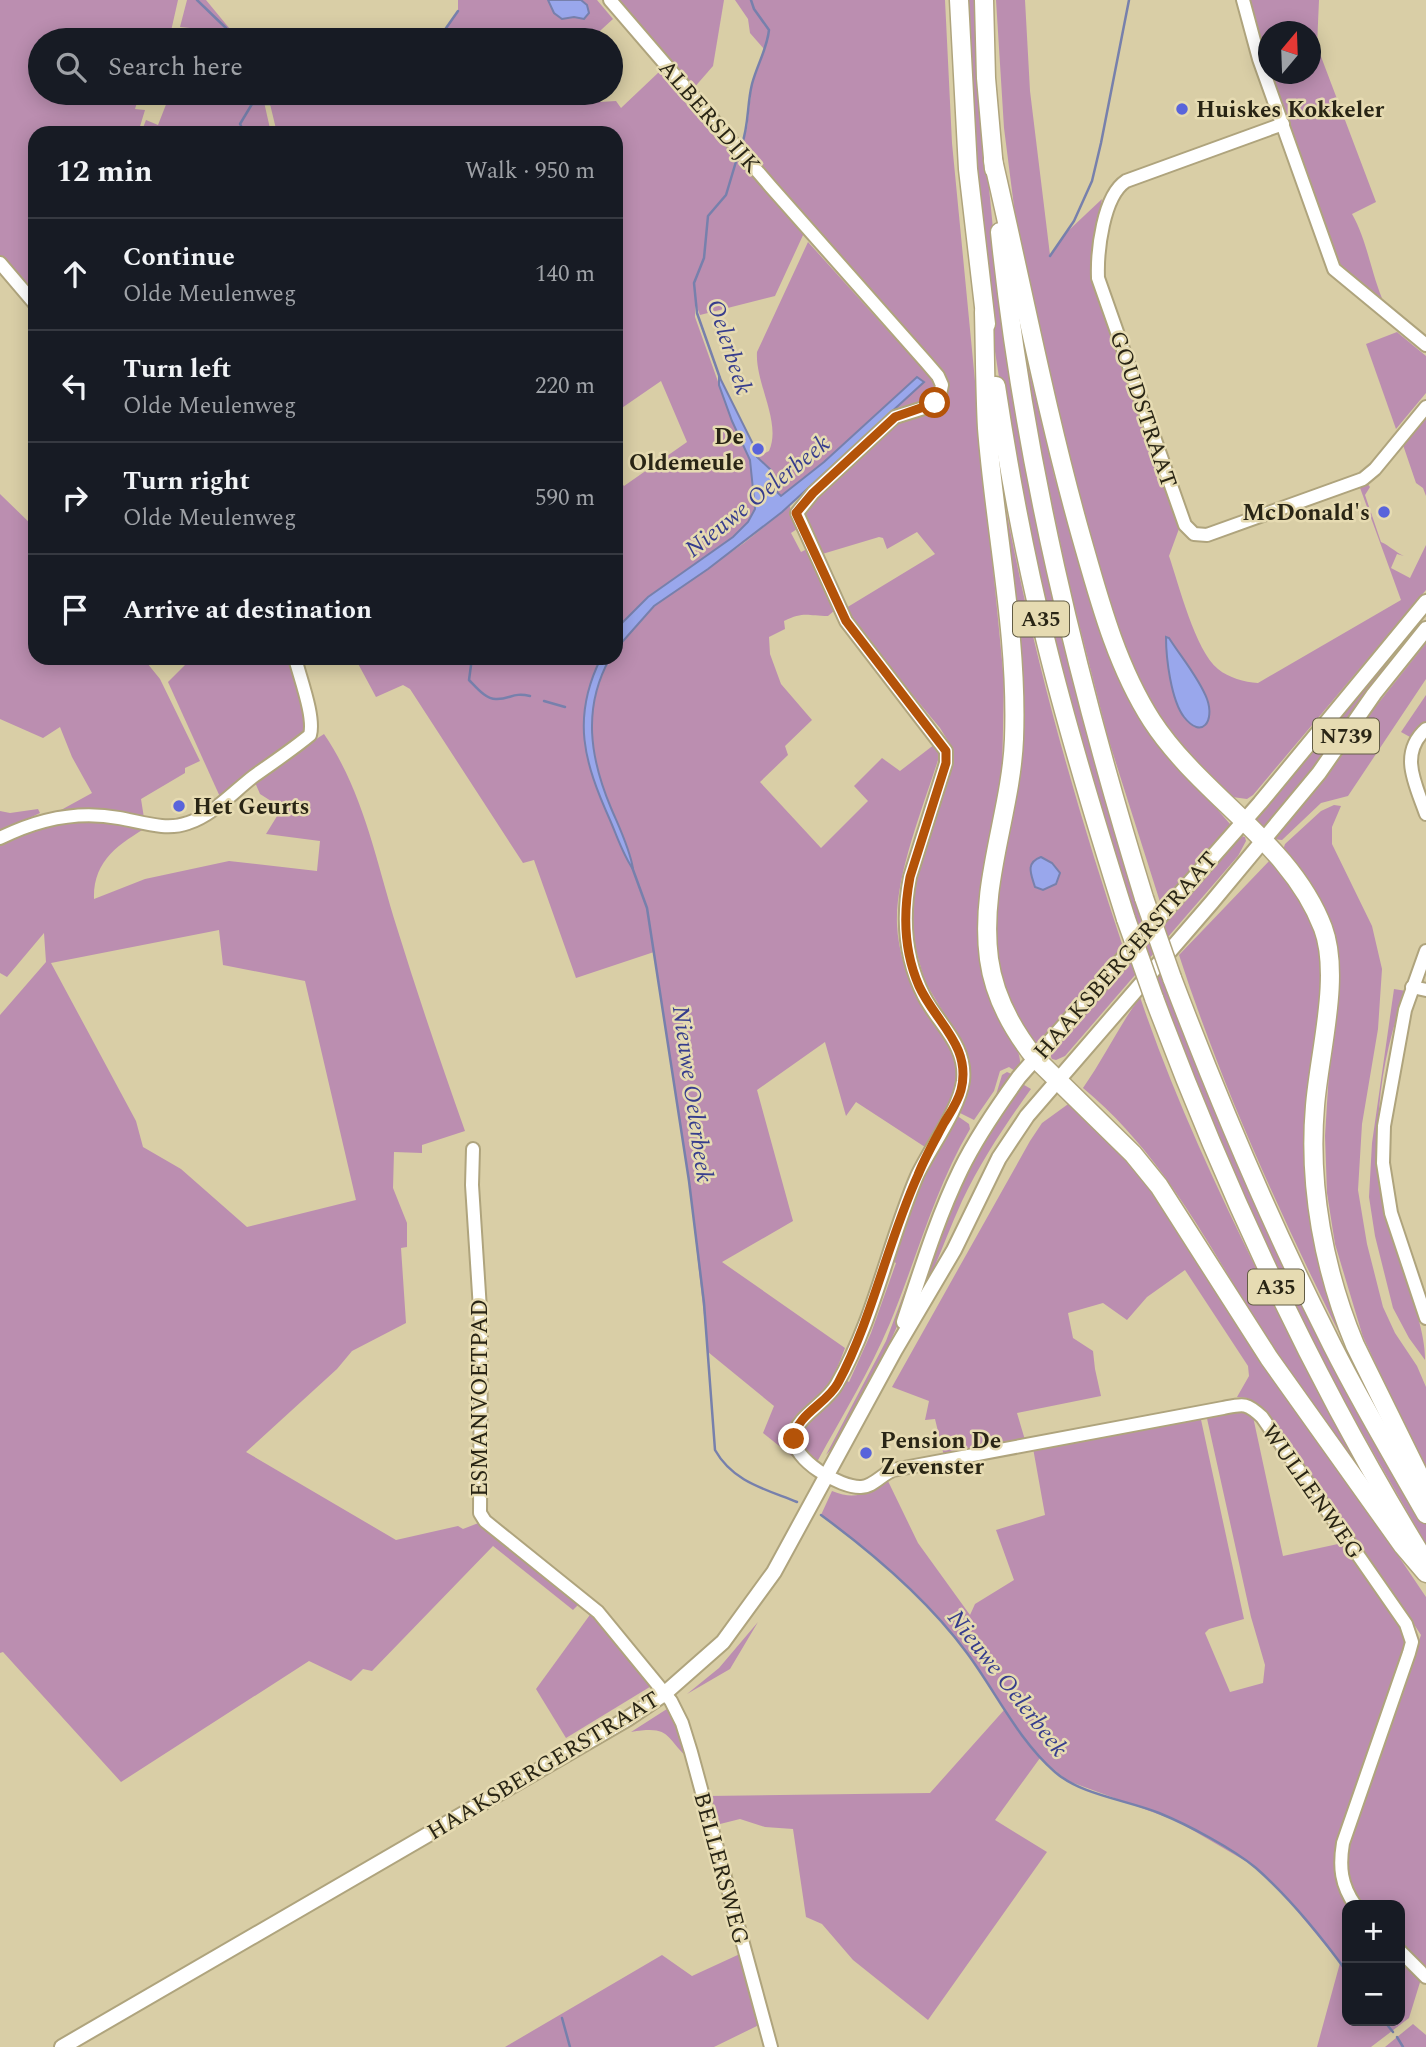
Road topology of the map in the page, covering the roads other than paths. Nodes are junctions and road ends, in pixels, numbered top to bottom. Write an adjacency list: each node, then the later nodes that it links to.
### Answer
1 (959, 0): 9 (highway, A35)
2 (984, 0): 6 (highway, A35)
3 (1243, 0): 5 (street)
4 (614, 2): 28 (street, ALBERSDIJK)
5 (1283, 124): 10 (street); 11 (street, GOUDSTRAAT)
6 (993, 160): 17 (highway, A35); 30 (highway, A35, bridge)
7 (0, 263): 8 (street)
8 (28, 296)
9 (984, 312): 23 (highway, A35); 31 (highway, A35, bridge)
10 (1426, 345)
11 (1426, 407)
12 (1426, 603): 17 (main road, HAAKSBERGERSTRAAT / N739)
13 (1426, 629): 19 (main road, HAAKSBERGERSTRAAT / N739)
14 (297, 665): 18 (street)
15 (1426, 729): 16 (street)
16 (1426, 814)
17 (1243, 822): 19 (highway, A35); 23 (main road, HAAKSBERGERSTRAAT / N739)
18 (0, 838)
19 (1261, 841): 24 (main road, HAAKSBERGERSTRAAT / N739); 29 (highway, A35)
20 (1426, 951): 21 (street)
21 (1412, 987): 22 (street); 26 (street)
22 (1426, 990)
23 (1035, 1058): 24 (highway, A35); 27 (main road, HAAKSBERGERSTRAAT / N739)
24 (1057, 1080): 27 (main road, HAAKSBERGERSTRAAT / N739); 32 (highway, A35)
25 (473, 1149): 33 (street, ESMANVOETPAD)
26 (1426, 1318)
27 (895, 1350): 28 (main road, HAAKSBERGERSTRAAT / N739)
28 (827, 1475): 33 (main road, HAAKSBERGERSTRAAT / N739); 34 (street, WULLENWEG)
29 (1426, 1489)
30 (1426, 1514)
31 (1426, 1562)
32 (1426, 1573)
33 (664, 1694): 37 (main road, HAAKSBERGERSTRAAT / N739); 38 (street, BELLERSWEG)
34 (1352, 1900)
35 (1405, 1956): 36 (street)
36 (1426, 1978)
37 (62, 2047)
38 (771, 2047)

